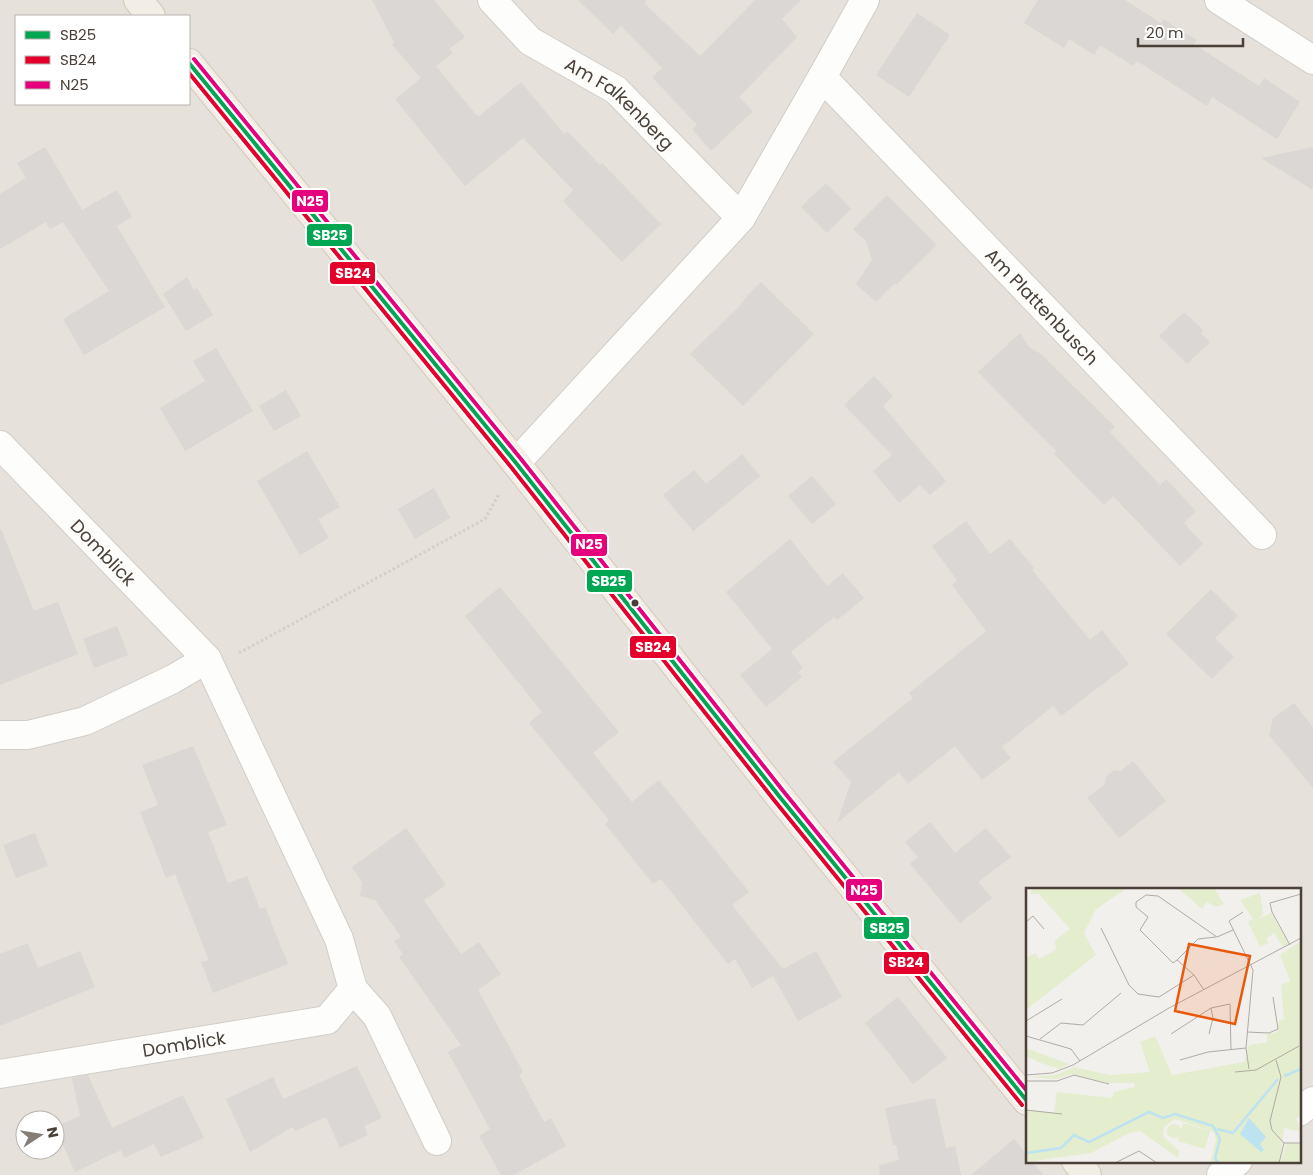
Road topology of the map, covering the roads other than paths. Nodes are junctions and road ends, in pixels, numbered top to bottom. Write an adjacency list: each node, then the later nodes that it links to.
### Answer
1 (138, 0): 5 (main road)
2 (492, 0): 9 (street, Am Falkenberg)
3 (865, 0): 8 (street)
4 (1219, 0): 6 (street)
5 (150, 15)
6 (1311, 55)
7 (190, 64): 11 (main road)
8 (822, 77): 9 (street); 12 (street, Am Plattenbusch)
9 (741, 218): 11 (street)
10 (0, 446): 13 (street, Domblick)
11 (516, 463): 17 (main road)
12 (1262, 536)
13 (206, 659): 14 (street); 15 (street, Domblick)
14 (0, 735)
15 (354, 989): 16 (street, Domblick); 20 (street, Domblick)
16 (0, 1074)
17 (1026, 1100)
18 (1313, 1101): 19 (street)
19 (1300, 1111)
20 (437, 1142)
21 (1077, 1162): 23 (main road)
22 (1237, 1162): 24 (street)
23 (1087, 1175)
24 (1221, 1175)

